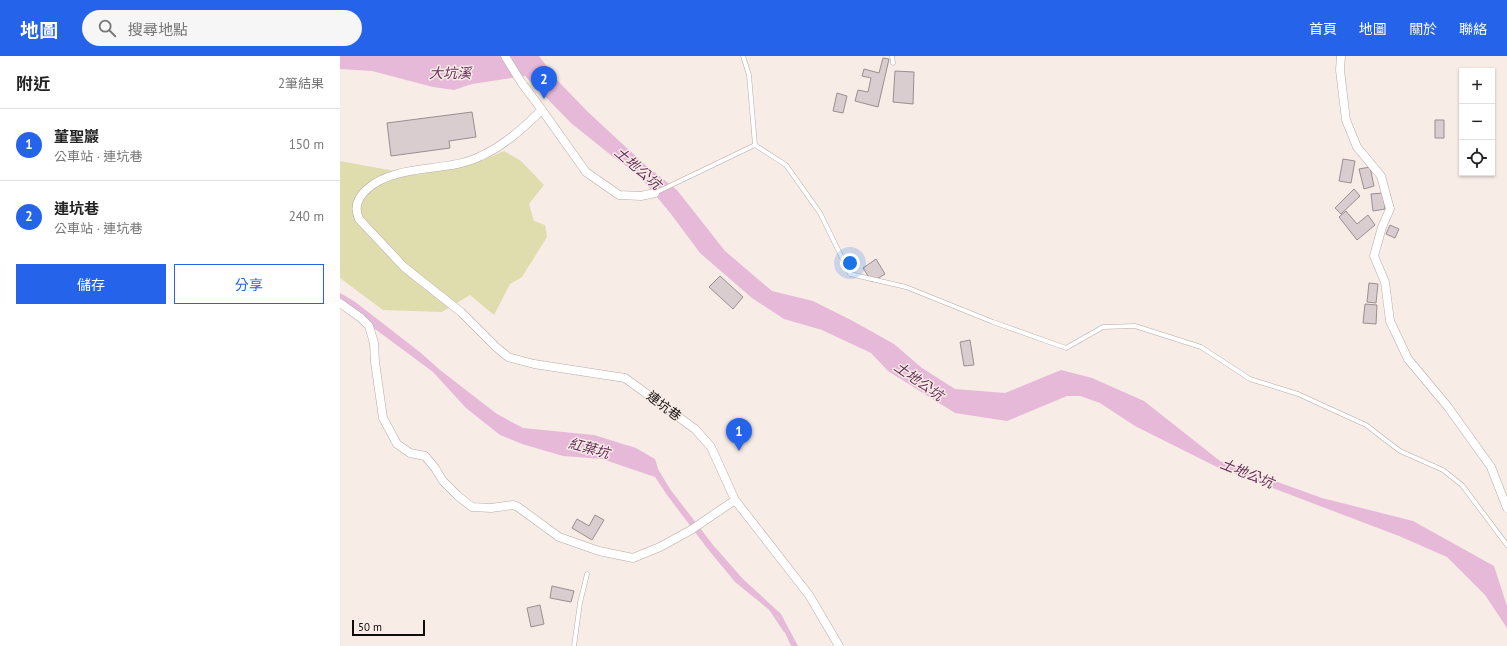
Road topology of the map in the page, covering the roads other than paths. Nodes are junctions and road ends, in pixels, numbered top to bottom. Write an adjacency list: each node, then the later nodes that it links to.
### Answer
1 (504, 56): 6 (street)
2 (743, 56): 7 (lane)
3 (892, 56): 5 (lane)
4 (1341, 56): 11 (street)
5 (893, 64)
6 (542, 110): 8 (street); 10 (street, 連坑巷)
7 (754, 145): 8 (lane); 12 (lane)
8 (655, 193)
9 (340, 303): 10 (street)
10 (735, 500): 15 (street, 連坑巷)
11 (1507, 508)
12 (1507, 545)
13 (587, 574): 14 (lane)
14 (574, 646)
15 (839, 646)

